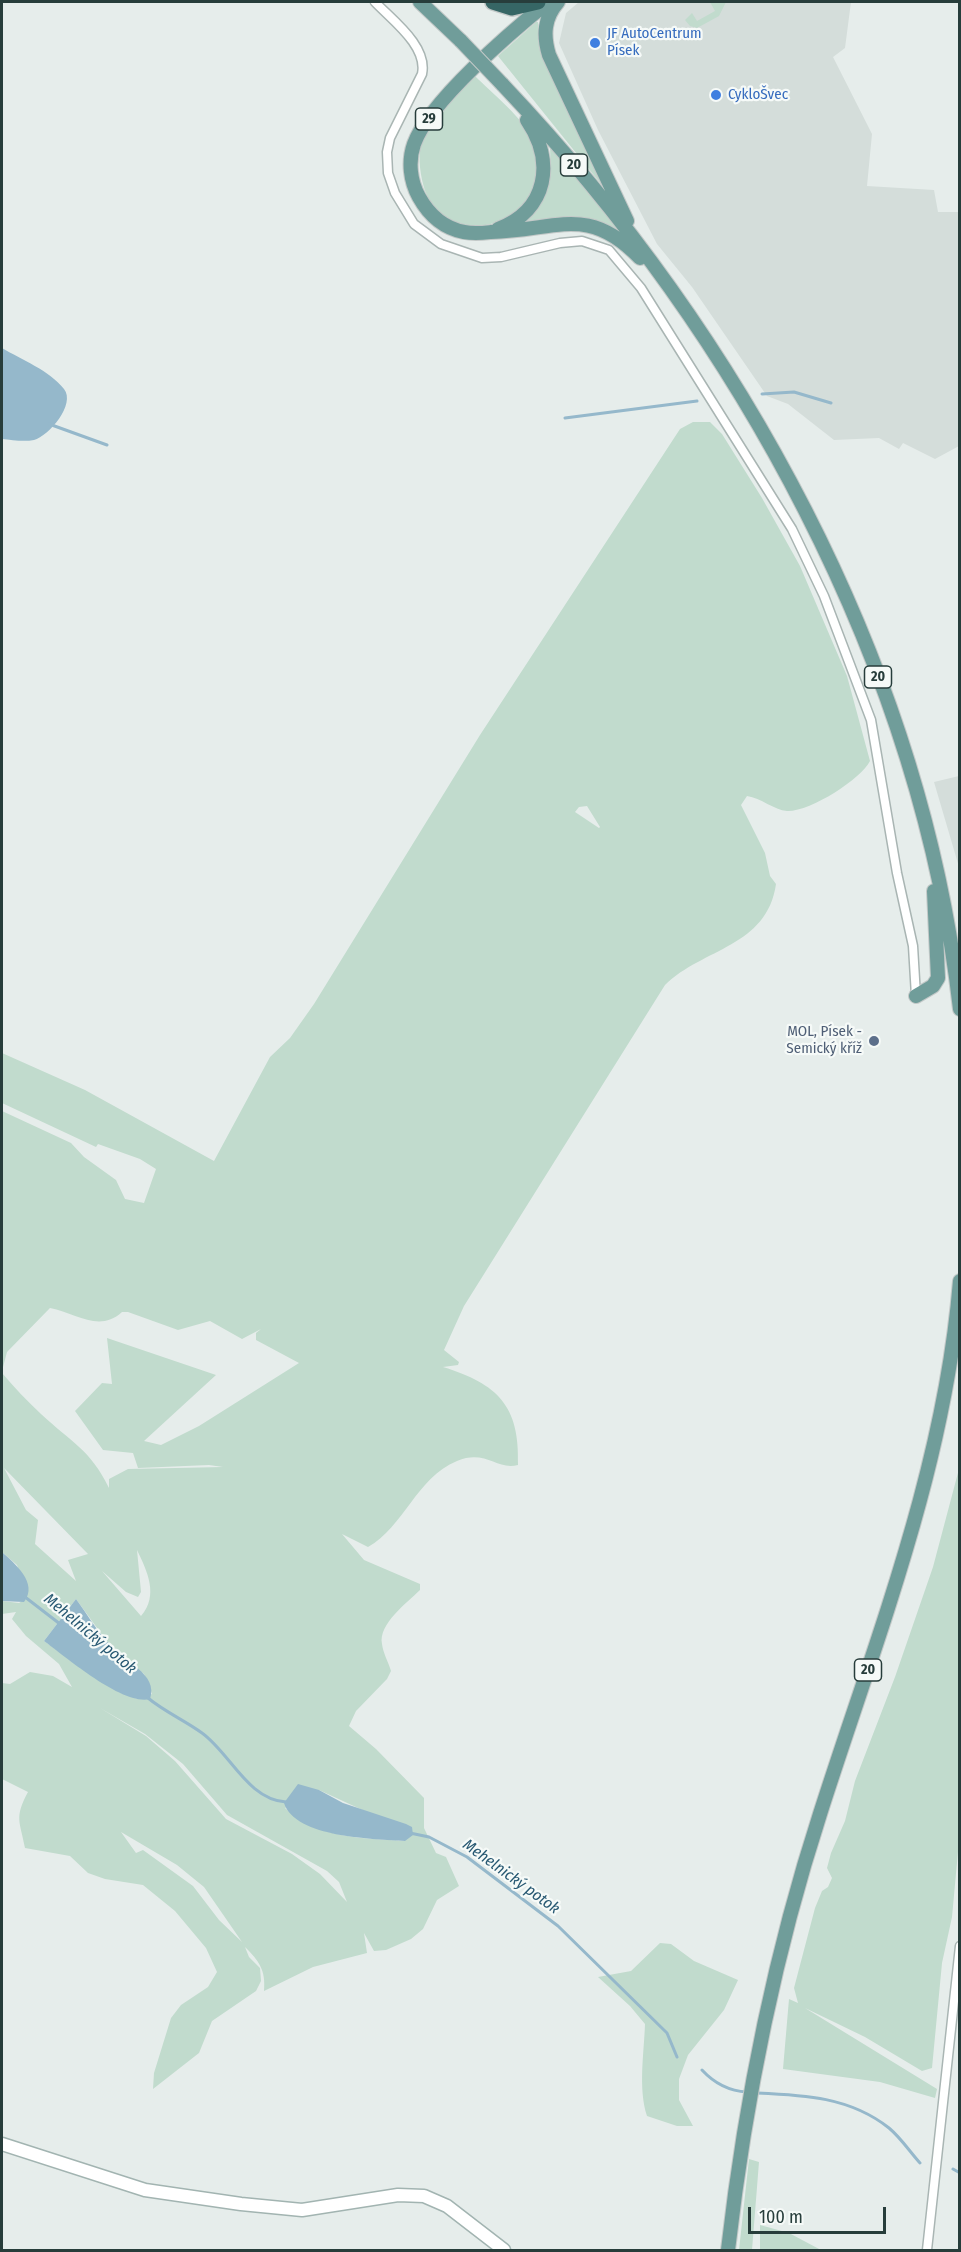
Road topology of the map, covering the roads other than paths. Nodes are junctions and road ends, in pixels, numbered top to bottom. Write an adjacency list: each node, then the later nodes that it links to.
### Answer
1 (375, 2): 12 (street)
2 (420, 2): 7 (main road, 20, bridge)
3 (493, 2): 4 (highway)
4 (538, 2)
5 (548, 2): 8 (main road, 29)
6 (558, 2): 9 (main road)
7 (502, 84): 8 (main road); 9 (main road, 20)
8 (488, 232): 10 (main road)
9 (642, 250): 10 (main road, 20)
10 (685, 310): 11 (main road, 20)
11 (933, 862): 12 (main road); 13 (main road, 20)
12 (916, 996)
13 (960, 1009)
14 (960, 1281): 19 (main road, 20)
15 (960, 1946): 16 (street)
16 (955, 2042): 20 (street)
17 (2, 2144): 18 (street)
18 (504, 2250)
19 (728, 2250)
20 (927, 2250)

